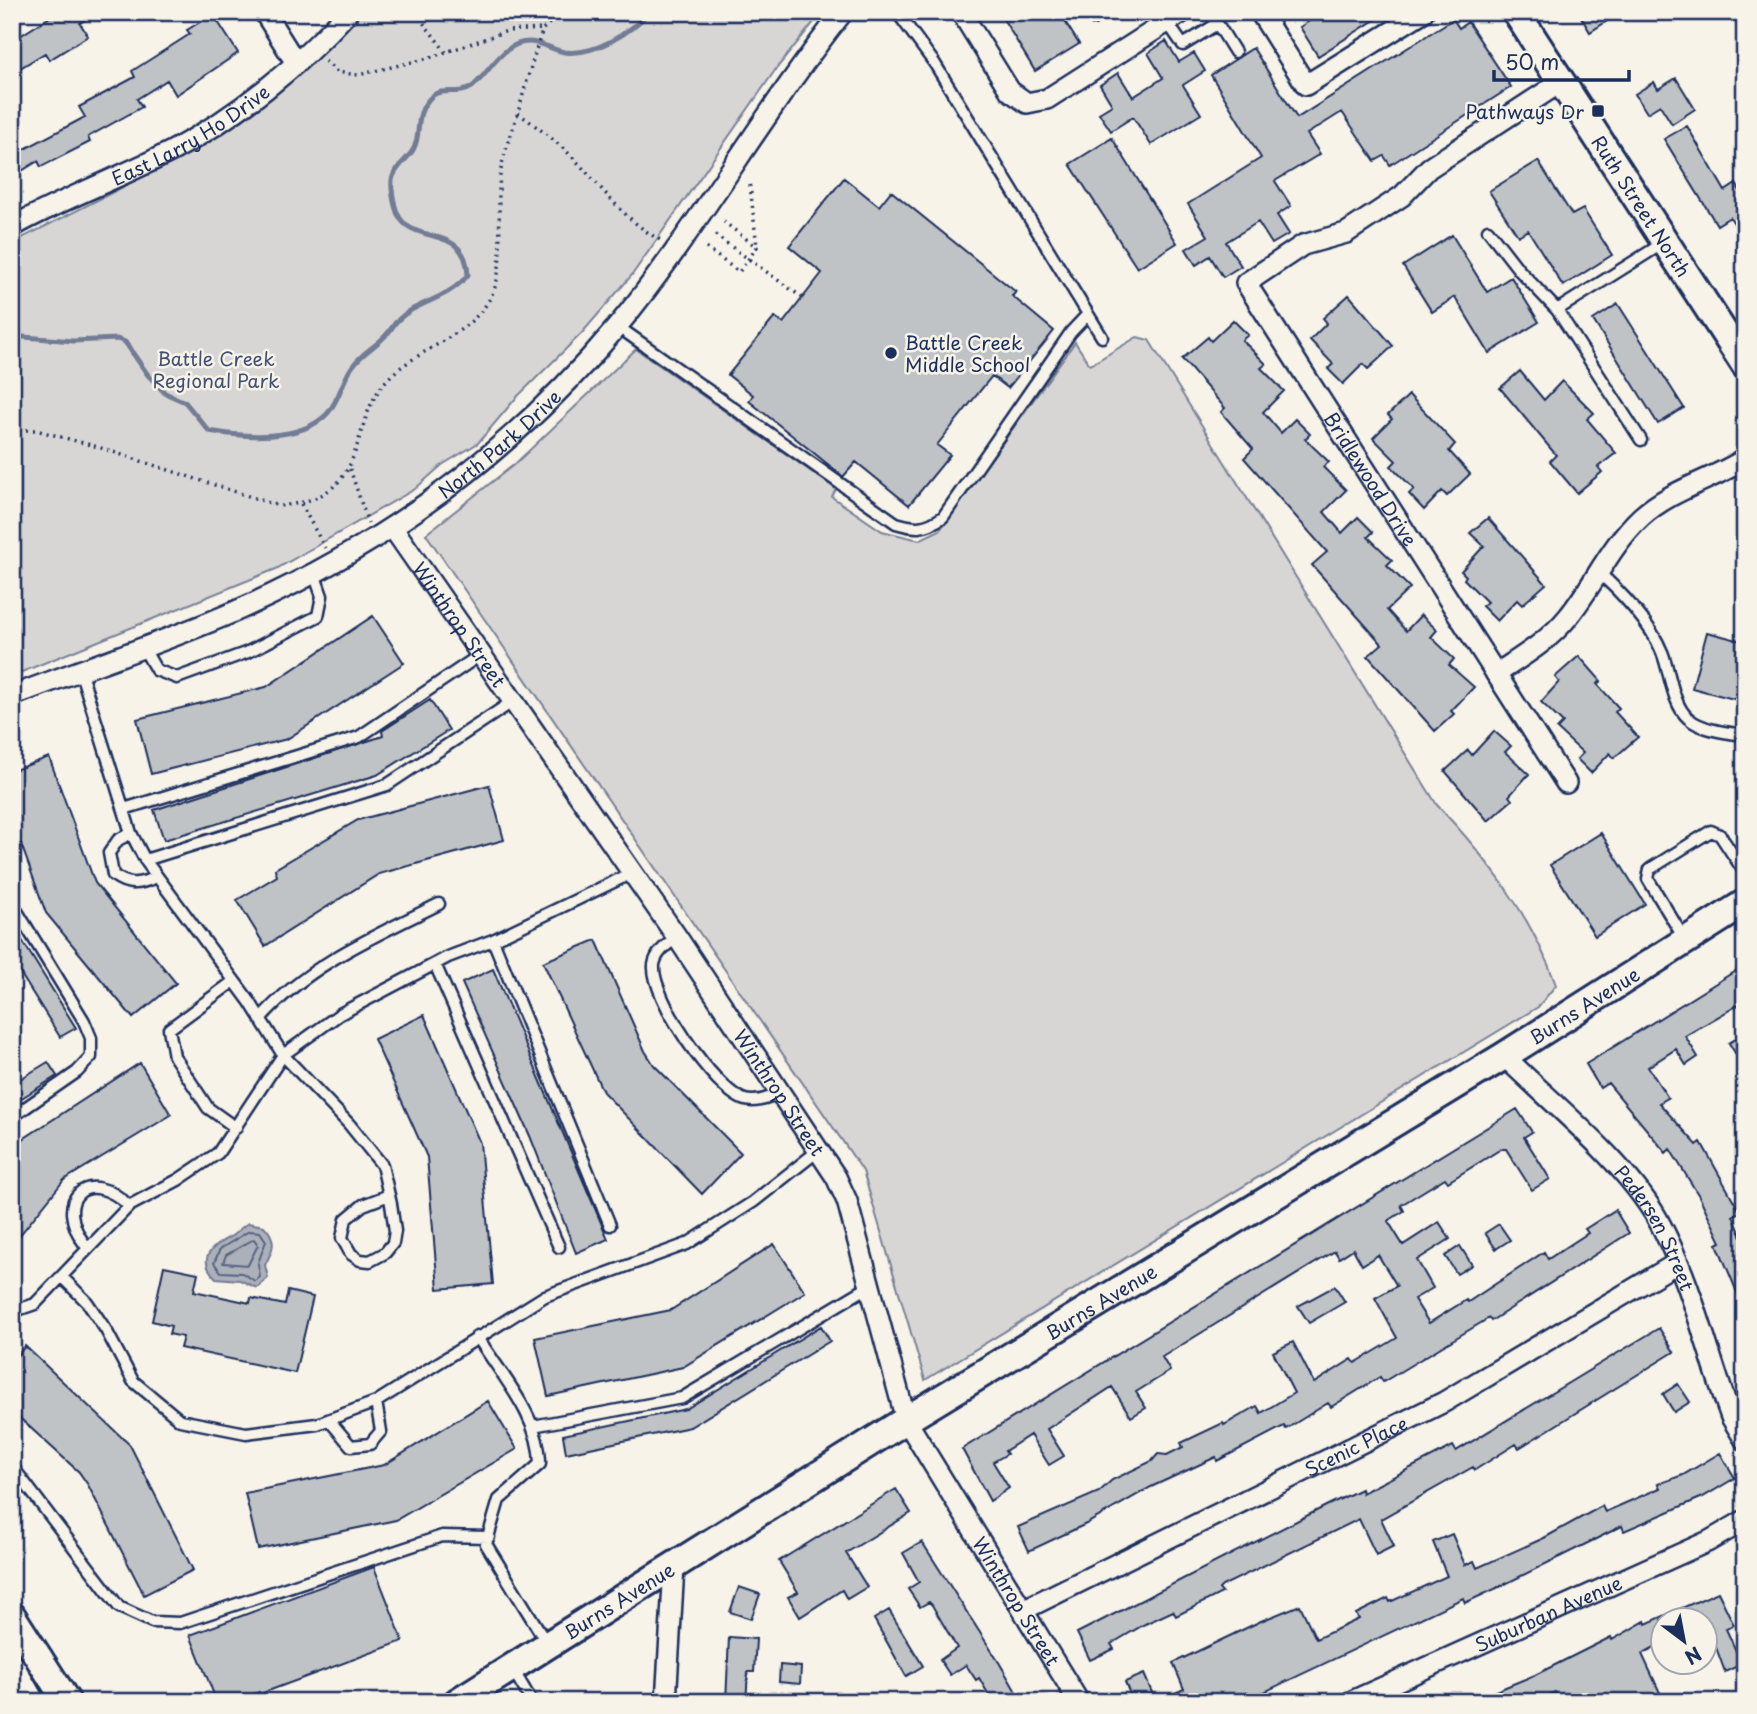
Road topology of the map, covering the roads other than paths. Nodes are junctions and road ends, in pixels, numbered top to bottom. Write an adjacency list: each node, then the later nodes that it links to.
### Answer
1 (264, 12): 13 (street)
2 (348, 12): 13 (street, East Larry Ho Drive)
3 (843, 12): 20 (street, North Park Drive)
4 (897, 12): 19 (lane)
5 (961, 12): 10 (street)
6 (1210, 12): 11 (lane)
7 (1259, 12): 8 (street)
8 (1423, 12)
9 (1517, 12): 14 (street, Ruth Street North)
10 (1175, 17): 11 (lane)
11 (1217, 24): 12 (lane)
12 (1235, 52)
13 (296, 63): 15 (street, East Larry Ho Drive)
14 (1560, 82): 17 (street, Ruth Street North); 31 (street, Bridlewood Drive)
15 (12, 227)
16 (1488, 230): 18 (lane)
17 (1666, 242): 18 (lane); 22 (street, Ruth Street North)
18 (1557, 310): 23 (lane)
19 (1088, 314): 20 (lane); 21 (lane)
20 (617, 326): 25 (street, North Park Drive)
21 (1102, 337)
22 (1745, 365)
23 (1641, 440)
24 (1745, 459): 26 (street)
25 (393, 528): 27 (street, North Park Drive); 29 (street, Winthrop Street)
26 (1598, 572): 31 (street); 34 (lane)
27 (314, 573): 28 (street, North Park Drive); 28 (lane)
28 (143, 646): 30 (street, North Park Drive)
29 (480, 655): 33 (street, Winthrop Street); 36 (lane)
30 (79, 670): 32 (street, North Park Drive); 36 (lane)
31 (1496, 674): 35 (street, Bridlewood Drive)
32 (12, 696)
33 (512, 702): 38 (lane); 39 (street, Winthrop Street)
34 (1745, 735)
35 (1566, 783)
36 (124, 809): 37 (lane)
37 (131, 833): 38 (lane); 41 (lane)
38 (145, 860): 41 (lane)
39 (632, 873): 45 (street, Winthrop Street); 46 (lane)
40 (1745, 873): 47 (lane)
41 (157, 877): 49 (lane)
42 (12, 903): 54 (lane)
43 (1745, 903): 47 (street, Burns Avenue)
44 (439, 904): 50 (lane)
45 (677, 937): 53 (street, Winthrop Street); 53 (lane)
46 (493, 940): 48 (lane); 59 (lane)
47 (1685, 941): 52 (street, Burns Avenue)
48 (435, 964): 51 (lane); 61 (lane)
49 (234, 981): 50 (lane); 55 (lane)
50 (260, 1018): 51 (lane)
51 (283, 1055): 55 (lane); 57 (lane)
52 (1504, 1056): 62 (street, Pedersen Street); 69 (street, Burns Avenue)
53 (781, 1093): 56 (street, Winthrop Street)
54 (12, 1117)
55 (236, 1128): 58 (lane)
56 (820, 1150): 64 (street, Winthrop Street); 66 (lane)
57 (389, 1195): 57 (lane)
58 (128, 1206): 60 (lane); 60 (lane)
59 (610, 1225)
60 (86, 1246): 63 (lane)
61 (559, 1247)
62 (1677, 1263): 71 (street, Pedersen Street); 76 (street, Scenic Place)
63 (62, 1277): 65 (lane); 68 (lane)
64 (870, 1286): 69 (street, Winthrop Street); 70 (lane)
65 (12, 1312)
66 (477, 1336): 67 (lane); 70 (lane)
67 (376, 1402): 68 (lane); 68 (lane)
68 (329, 1420)
69 (906, 1420): 75 (street, Burns Avenue); 76 (street, Winthrop Street)
70 (533, 1426): 74 (lane)
71 (1745, 1440)
72 (12, 1466): 74 (lane)
73 (1745, 1520): 87 (street, Suburban Avenue)
74 (489, 1536): 78 (lane)
75 (674, 1567): 78 (street, Burns Avenue); 85 (street)
76 (1023, 1609): 86 (street, Winthrop Street)
77 (12, 1616): 82 (street)
78 (548, 1645): 79 (street, Burns Avenue)
79 (512, 1668): 83 (street, Burns Avenue); 84 (lane)
80 (12, 1669): 81 (street)
81 (31, 1702)
82 (68, 1702)
83 (457, 1702)
84 (532, 1702)
85 (666, 1702)
86 (1079, 1702)
87 (1350, 1702)

